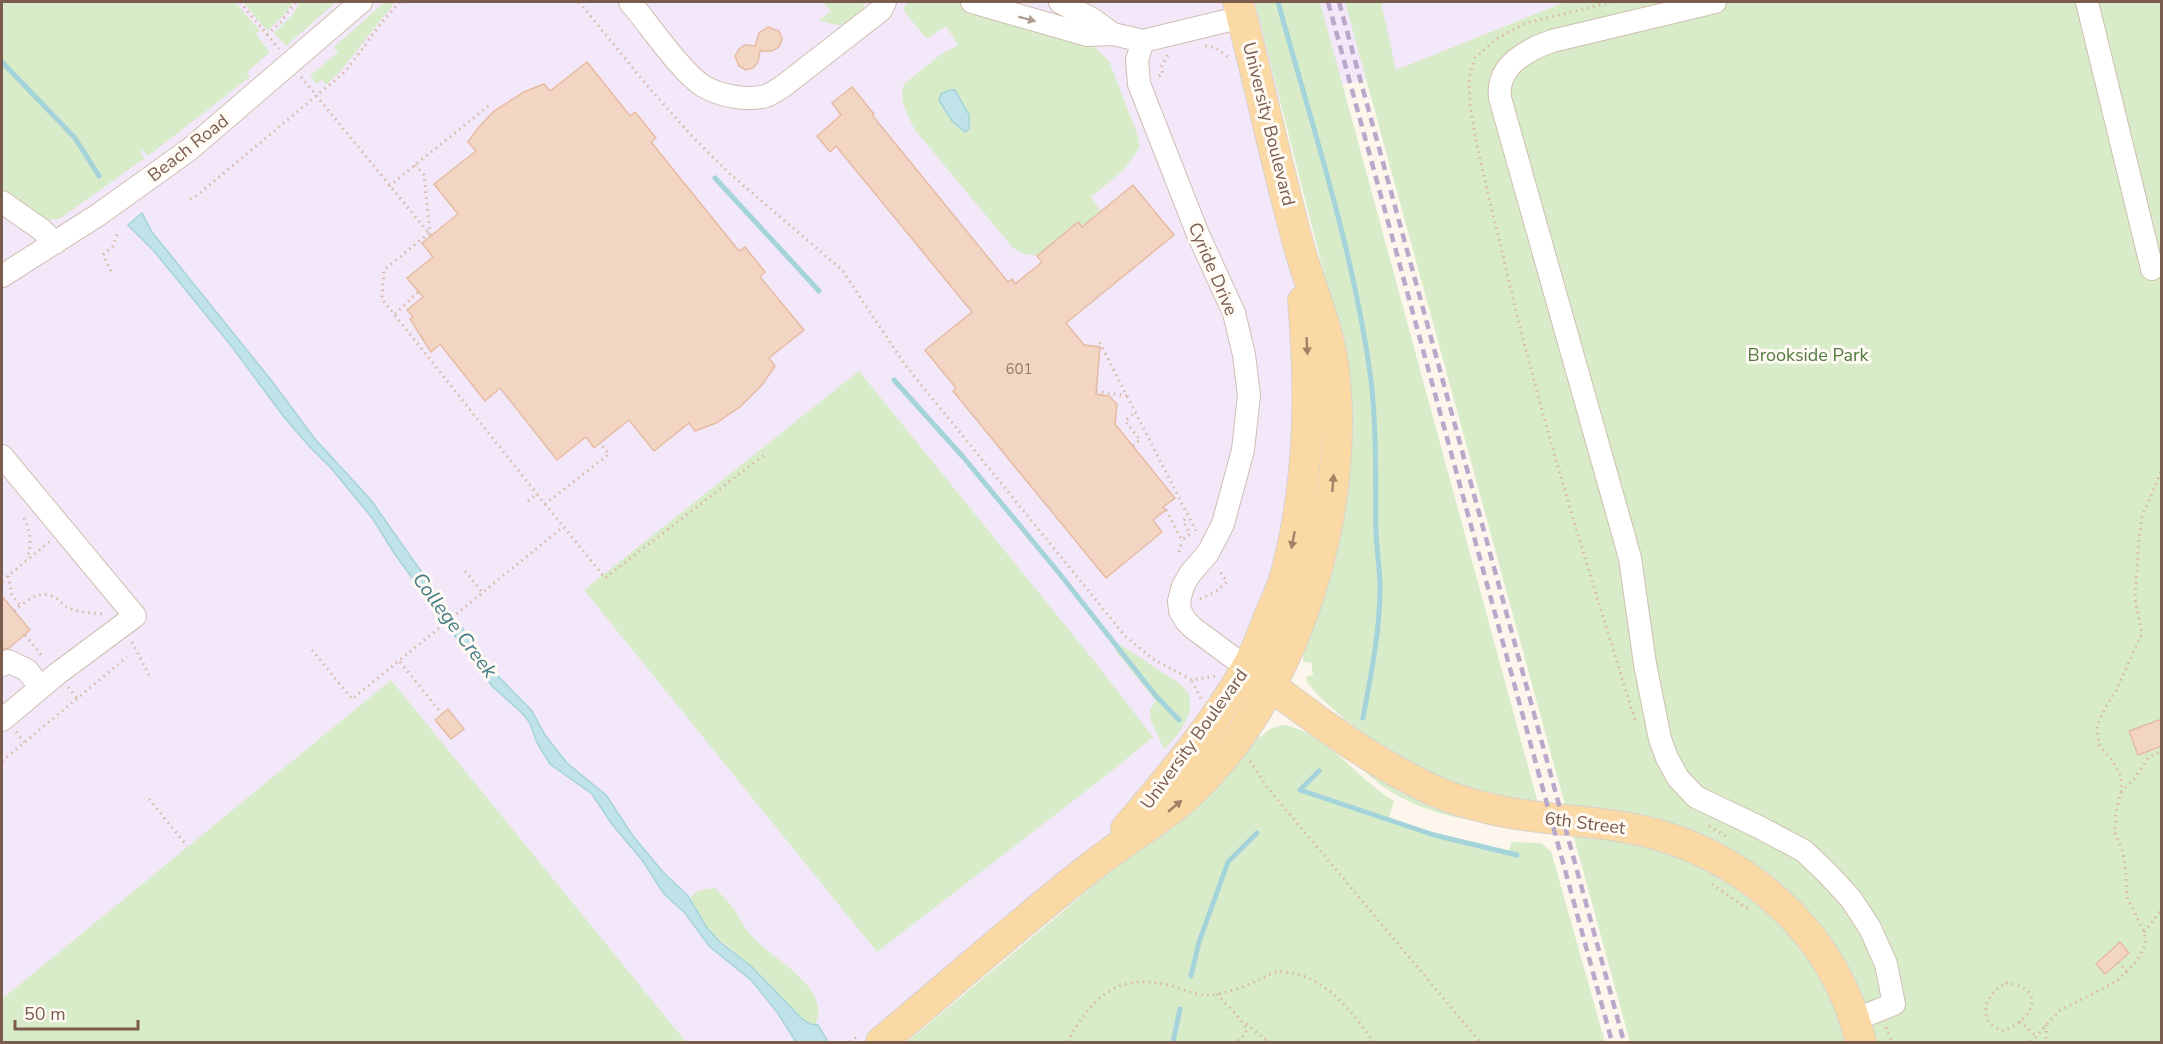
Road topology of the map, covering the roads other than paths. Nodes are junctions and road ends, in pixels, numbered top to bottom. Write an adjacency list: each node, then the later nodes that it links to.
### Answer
1 (361, 2): 12 (street, Beach Road)
2 (630, 2): 3 (street)
3 (885, 2)
4 (972, 2): 9 (street, one-way to 9)
5 (1060, 2): 9 (street)
6 (1715, 2): 25 (street)
7 (2087, 2): 14 (street)
8 (1240, 9): 10 (street); 13 (main road, University Boulevard)
9 (1113, 34): 10 (street)
10 (1143, 41): 19 (street, Cyride Drive)
11 (2, 202): 12 (street)
12 (55, 243): 15 (street, Beach Road)
13 (1299, 246): 17 (main road, University Boulevard, one-way to 13); 19 (main road, University Boulevard, one-way to 19)
14 (2152, 269)
15 (2, 276)
16 (2, 456): 21 (street)
17 (1291, 641): 20 (main road, University Boulevard); 23 (main road)
18 (2, 665): 21 (street)
19 (1235, 674): 20 (main road, 6th Street); 24 (main road, University Boulevard)
20 (1271, 686): 23 (main road, 6th Street); 24 (main road, University Boulevard, one-way to 20)
21 (40, 687): 22 (street)
22 (2, 720)
23 (1339, 735): 25 (main road, 6th Street)
24 (1093, 865): 26 (main road, University Boulevard)
25 (1867, 1030)
26 (881, 1042)

